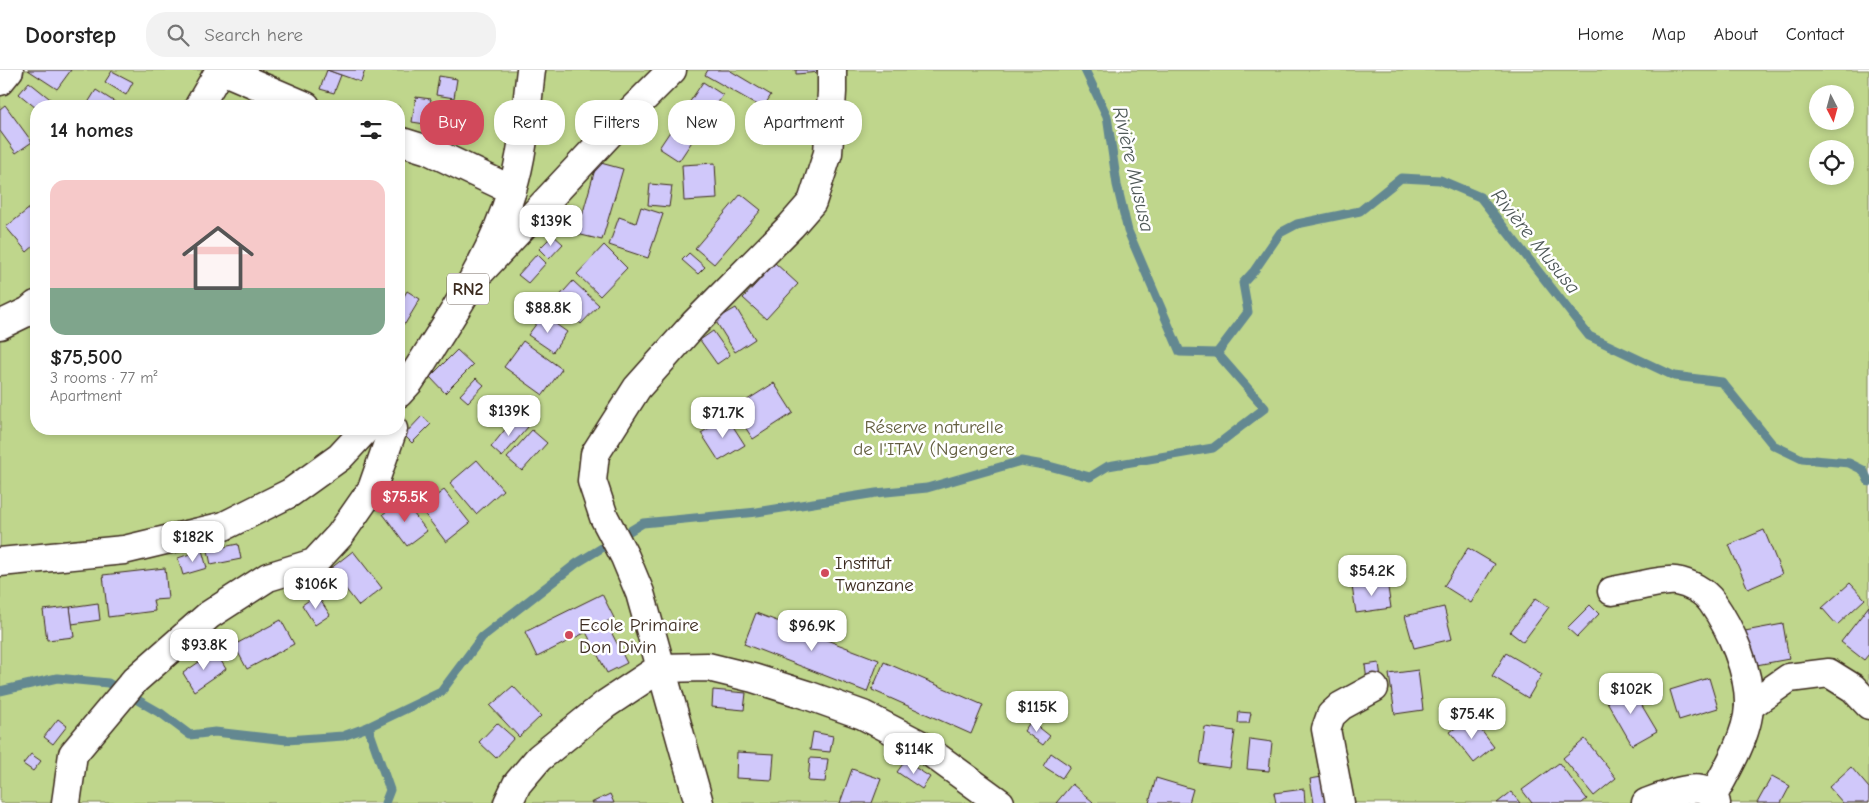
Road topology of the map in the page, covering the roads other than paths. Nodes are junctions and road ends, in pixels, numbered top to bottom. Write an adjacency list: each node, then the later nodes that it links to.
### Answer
1 (9, 70): 6 (main road)
2 (221, 70): 7 (main road); 8 (main road)
3 (531, 70): 10 (main road, RN2)
4 (672, 70): 11 (main road)
5 (832, 70): 19 (main road)
6 (0, 81)
7 (203, 100)
8 (292, 100)
9 (405, 143): 10 (main road)
10 (512, 190): 11 (main road, RN2)
11 (478, 274): 14 (main road, RN2)
12 (30, 310): 13 (main road)
13 (0, 325)
14 (405, 385)
15 (360, 435): 17 (main road)
16 (391, 435): 24 (main road)
17 (0, 562)
18 (1612, 592): 22 (main road)
19 (660, 668): 25 (main road); 26 (main road); 27 (main road)
20 (1374, 688): 28 (main road)
21 (1869, 705): 22 (main road)
22 (1749, 706): 23 (main road)
23 (1714, 800): 29 (main road)
24 (66, 803)
25 (508, 803)
26 (699, 803)
27 (1000, 803)
28 (1340, 803)
29 (1646, 803)

